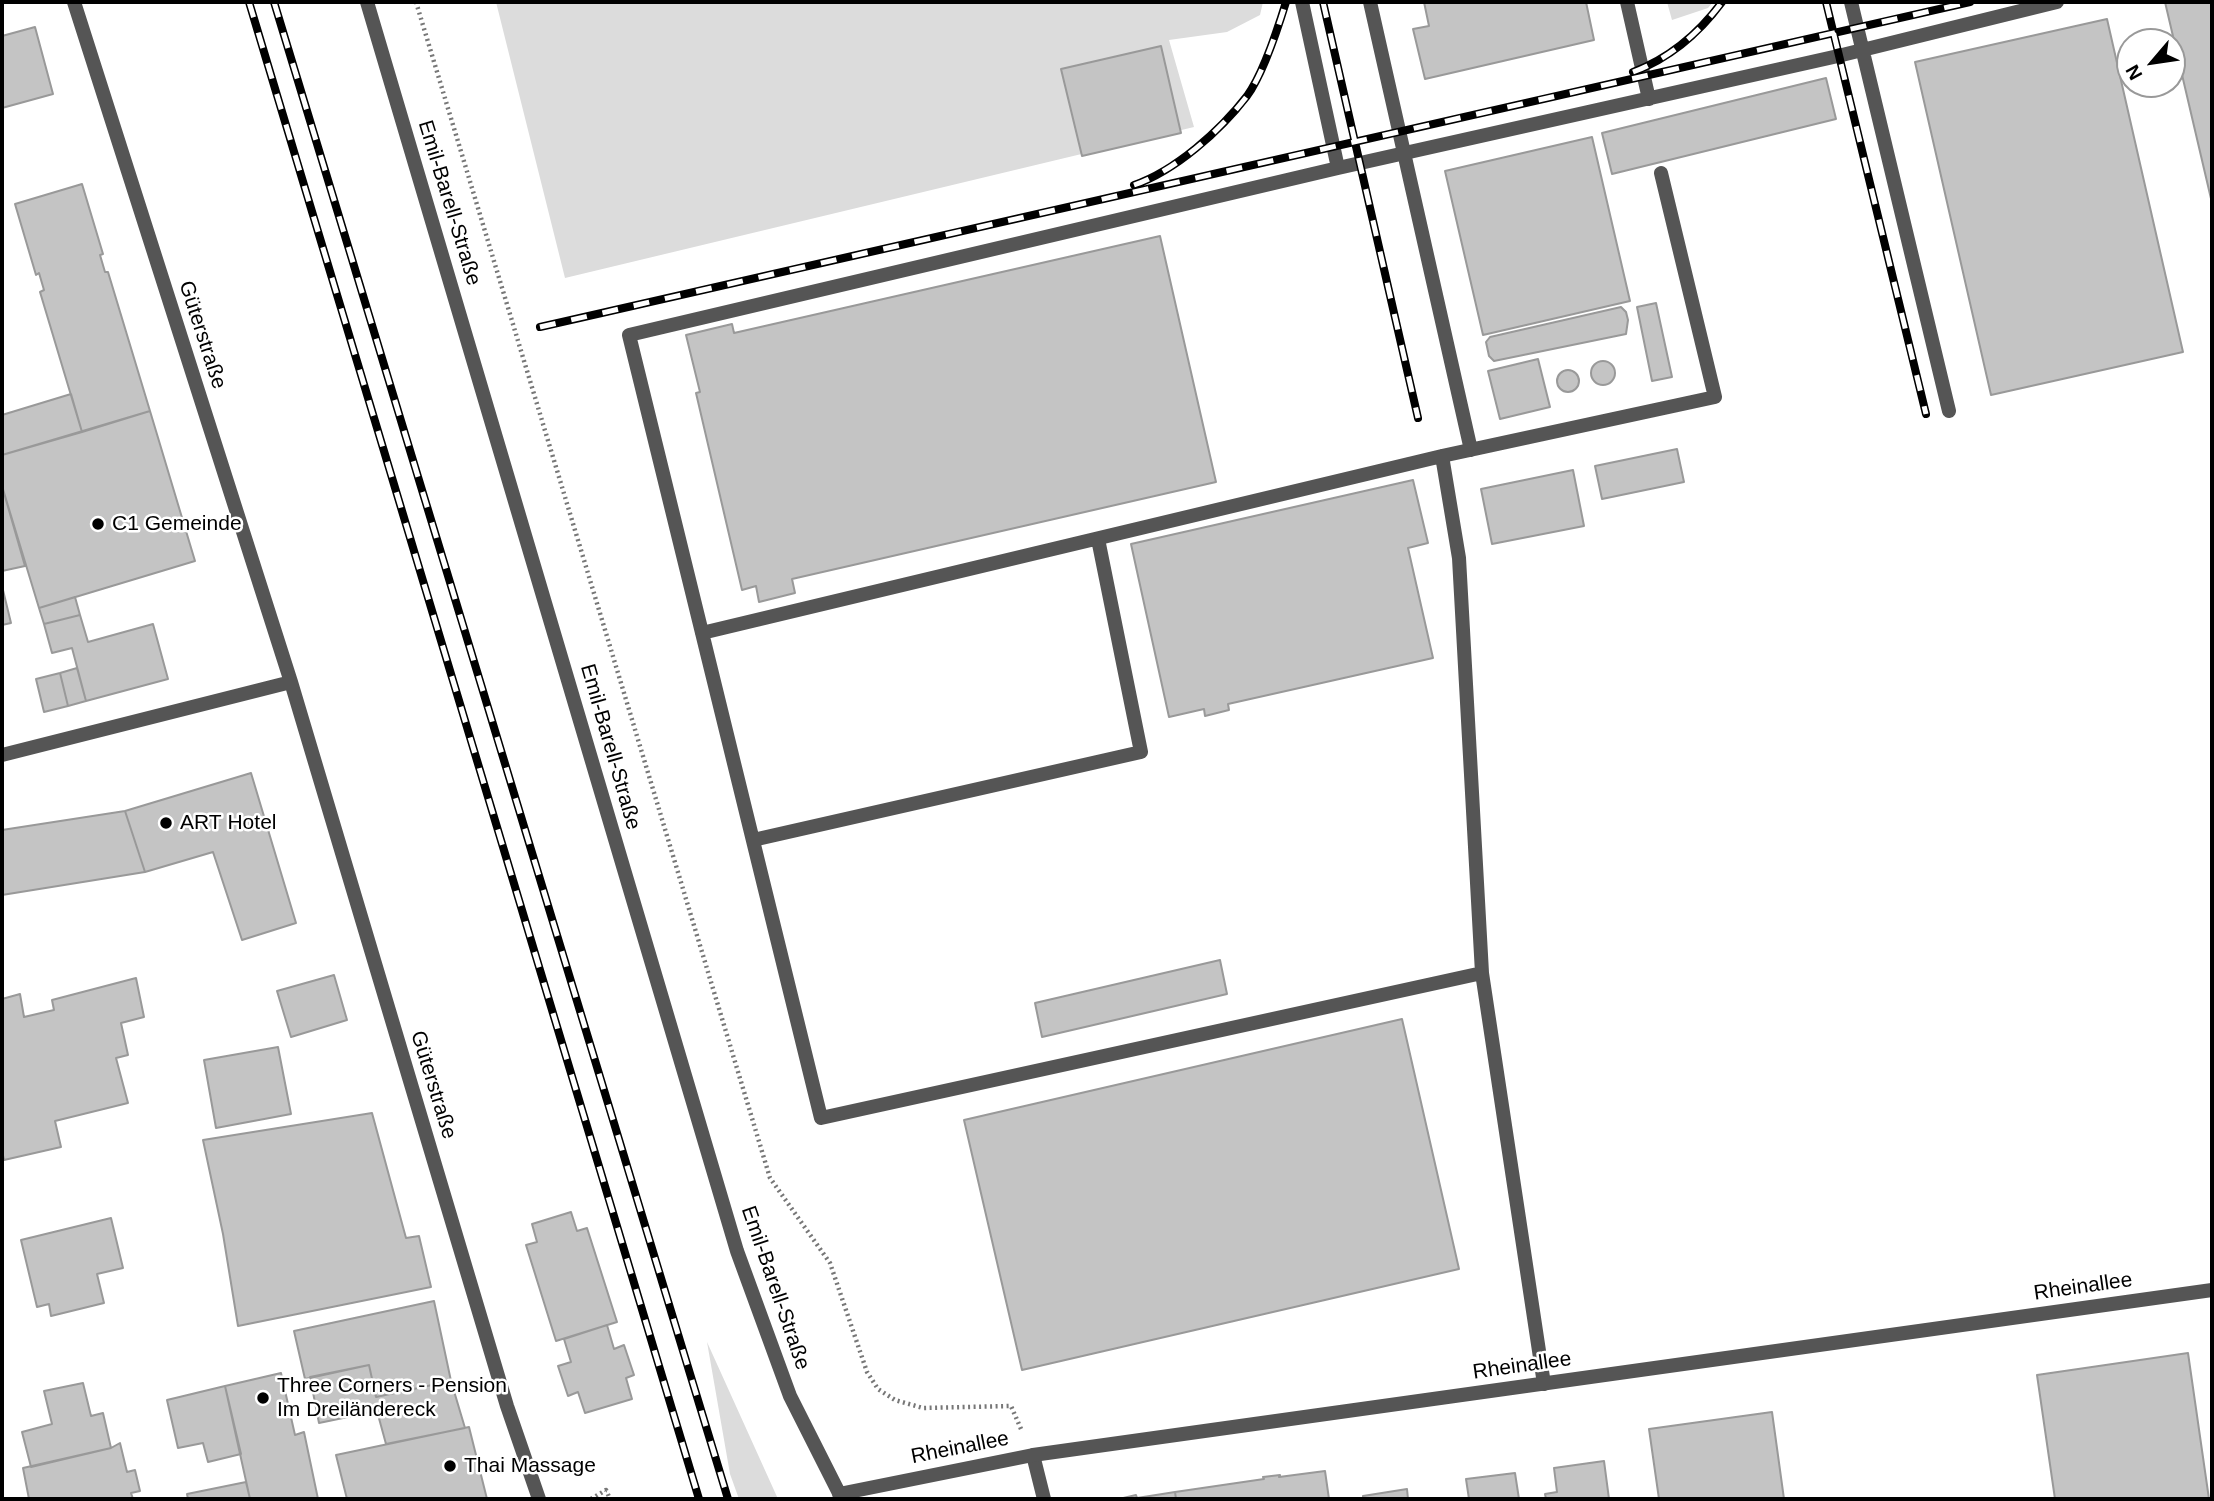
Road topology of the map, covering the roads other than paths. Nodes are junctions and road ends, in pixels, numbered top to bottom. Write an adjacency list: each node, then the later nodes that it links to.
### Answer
1 (74, 2): 18 (street, Güterstraße)
2 (367, 2): 25 (street, Emil-Barell-Straße)
3 (1302, 2): 11 (street)
4 (1370, 2): 10 (street)
5 (1627, 2): 9 (street)
6 (1851, 2): 8 (street)
7 (2057, 2): 8 (street)
8 (1861, 50): 9 (street); 13 (street)
9 (1649, 99): 10 (street)
10 (1406, 153): 11 (street); 14 (street)
11 (1338, 169): 17 (street)
12 (1661, 173): 14 (street)
13 (1949, 411)
14 (1471, 450): 15 (street)
15 (1443, 456): 16 (street); 21 (street)
16 (1098, 539): 17 (street); 20 (street)
17 (702, 633): 20 (street)
18 (291, 682): 19 (street); 26 (street, Güterstraße)
19 (2, 755)
20 (752, 840): 21 (street)
21 (1482, 973): 23 (street)
22 (2212, 1290): 23 (street, Rheinallee)
23 (1544, 1384): 24 (street, Rheinallee)
24 (1033, 1455): 25 (street, Rheinallee); 27 (street)
25 (840, 1496)
26 (539, 1499)
27 (1044, 1499)

